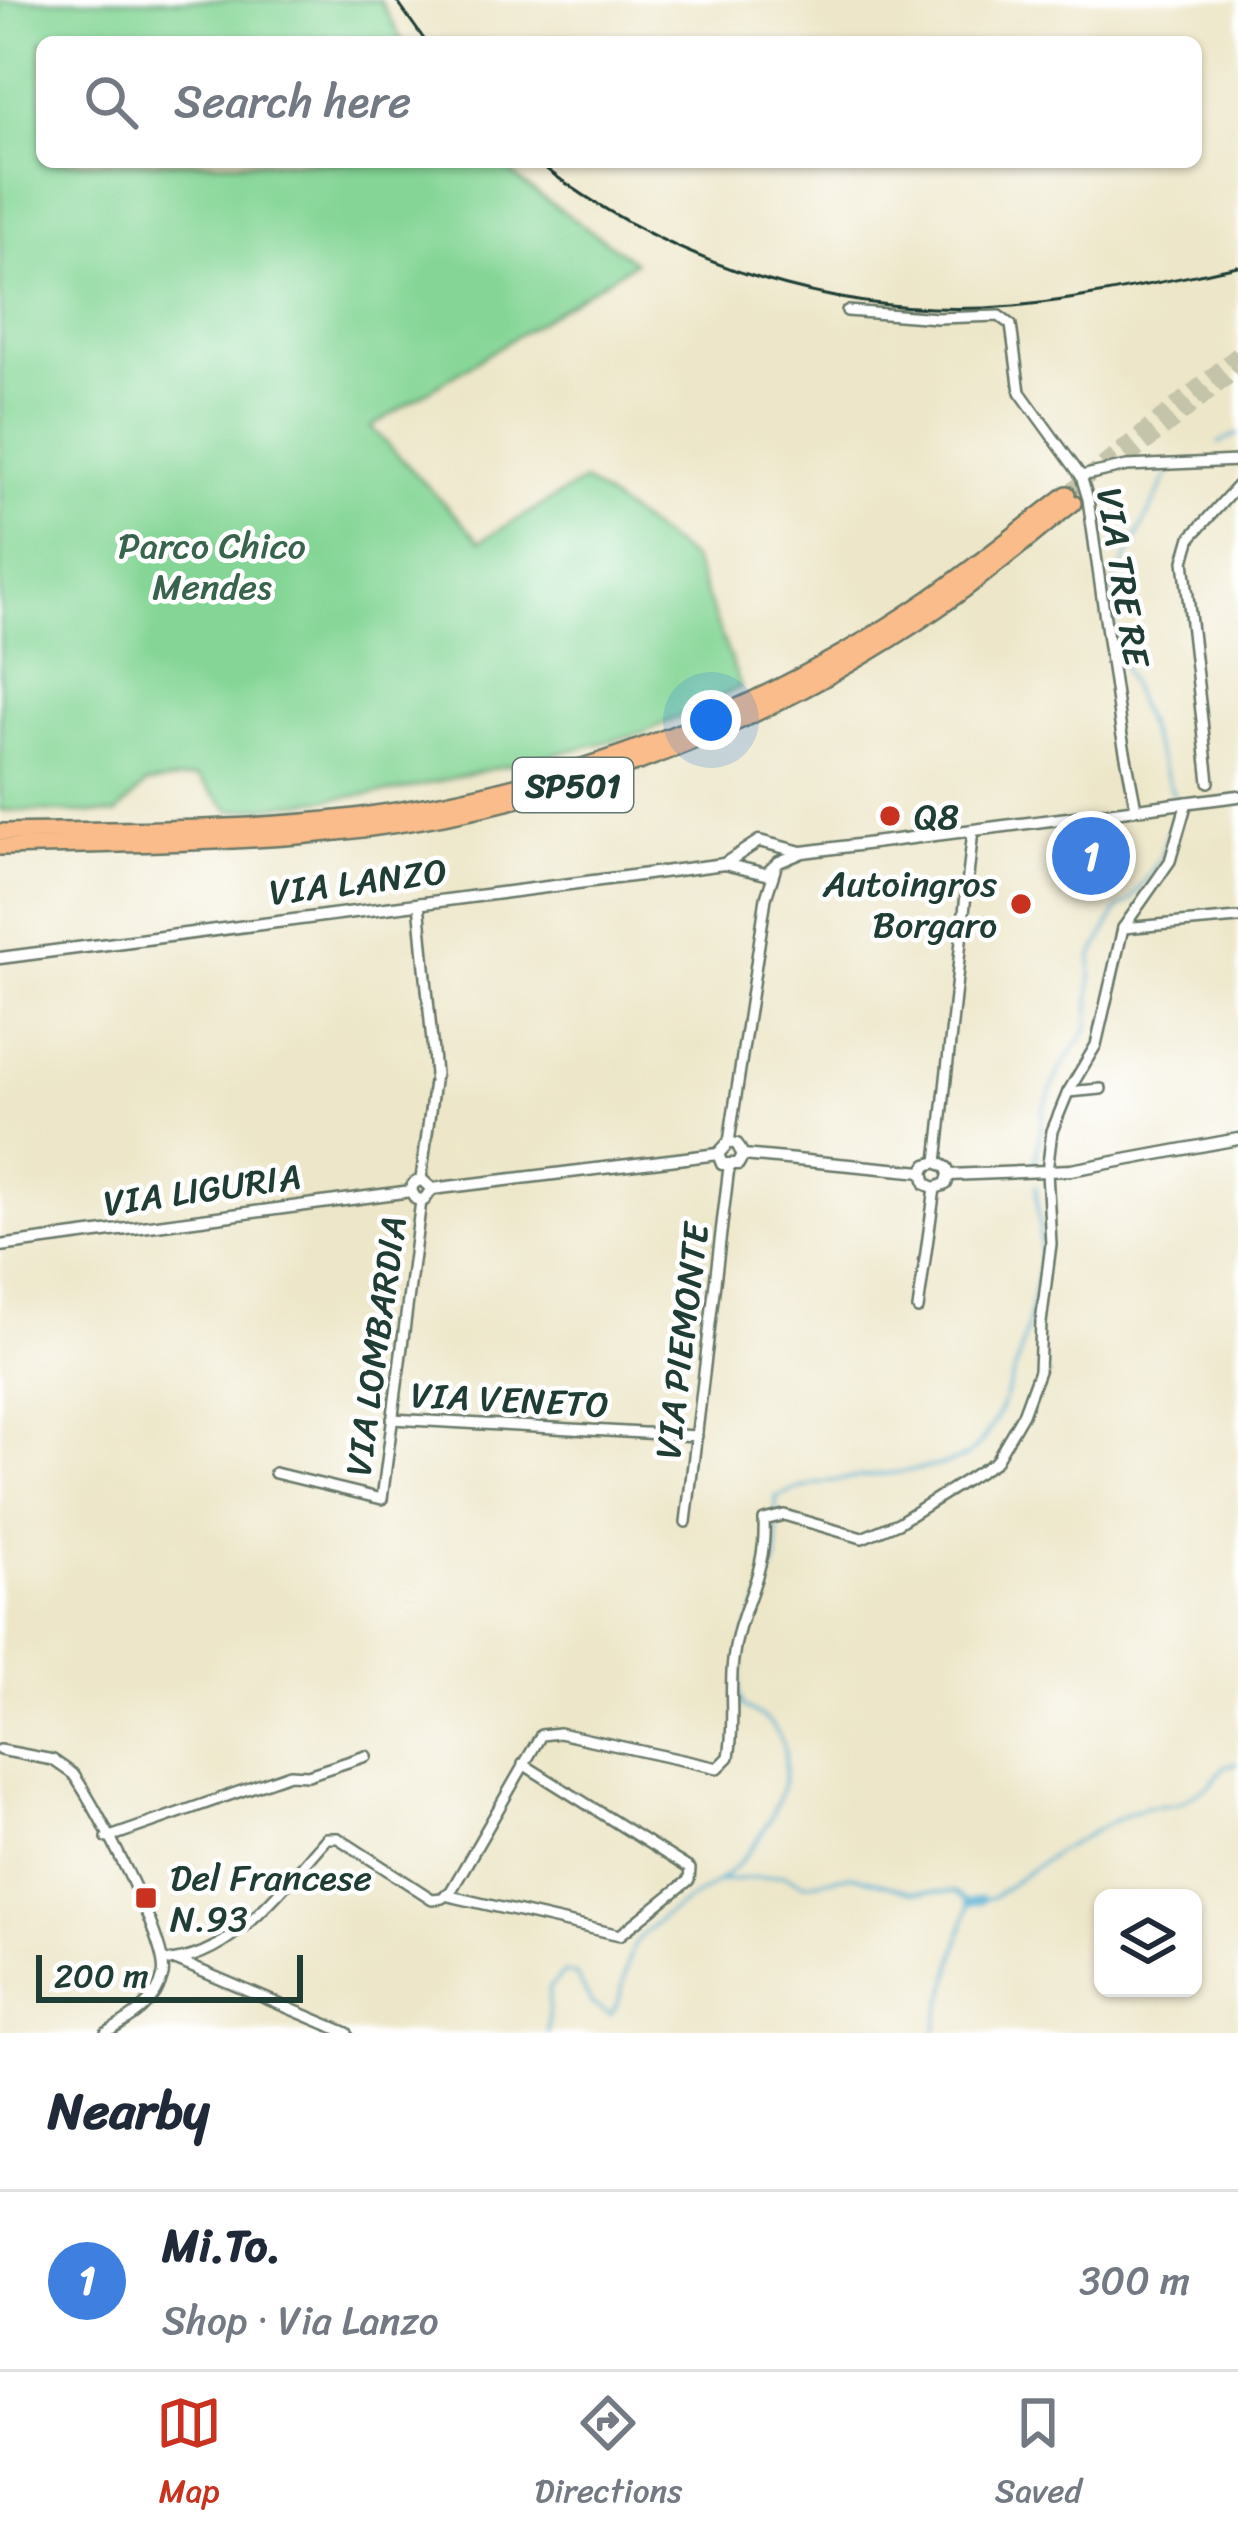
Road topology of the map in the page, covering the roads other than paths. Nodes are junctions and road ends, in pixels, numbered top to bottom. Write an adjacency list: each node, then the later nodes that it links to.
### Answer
1 (847, 311): 3 (street, VIA TRE RE)
2 (1238, 460): 3 (street)
3 (1081, 476): 8 (street, VIA TRE RE)
4 (1238, 485): 5 (street)
5 (1210, 782)
6 (1238, 796): 7 (street)
7 (1187, 802): 8 (street); 19 (street)
8 (1136, 808): 9 (street)
9 (973, 830): 13 (street); 27 (street)
10 (0, 832): 11 (highway, SP501)
11 (0, 847)
12 (748, 850): 13 (street); 14 (street, VIA LANZO); 15 (street)
13 (777, 860): 15 (street); 16 (street)
14 (724, 864): 15 (street, VIA LANZO); 17 (street, VIA LANZO)
15 (754, 871): 16 (street)
16 (766, 898): 24 (street)
17 (418, 903): 20 (street, VIA LANZO); 32 (street, VIA LOMBARDIA)
18 (1238, 919): 19 (street)
19 (1124, 928): 22 (street)
20 (0, 958)
21 (1101, 1089): 22 (street)
22 (1068, 1092): 30 (street)
23 (1238, 1139): 30 (street)
24 (729, 1142): 25 (street); 26 (street)
25 (718, 1154): 28 (street); 34 (street)
26 (742, 1155): 28 (street); 29 (street)
27 (937, 1162): 29 (street); 31 (street)
28 (729, 1167): 40 (street, VIA PIEMONTE)
29 (923, 1172): 33 (street)
30 (1048, 1172): 31 (street); 45 (street)
31 (949, 1175): 33 (street)
32 (422, 1179): 34 (street); 35 (street)
33 (935, 1188): 38 (street)
34 (433, 1189): 36 (street)
35 (411, 1191): 36 (street); 37 (street, VIA LIGURIA)
36 (422, 1201): 39 (street, VIA LOMBARDIA)
37 (1, 1245)
38 (917, 1309)
39 (392, 1419): 40 (street, VIA VENETO); 41 (street, VIA LOMBARDIA)
40 (697, 1436): 42 (street, VIA PIEMONTE)
41 (275, 1473)
42 (686, 1522)
43 (0, 1750): 46 (street)
44 (367, 1756): 46 (street)
45 (523, 1764): 47 (street); 47 (street)
46 (107, 1838): 48 (street)
47 (446, 1895): 49 (street)
48 (164, 1961): 49 (street); 50 (street)
49 (178, 1961): 51 (street)
50 (106, 2033)
51 (347, 2033)

